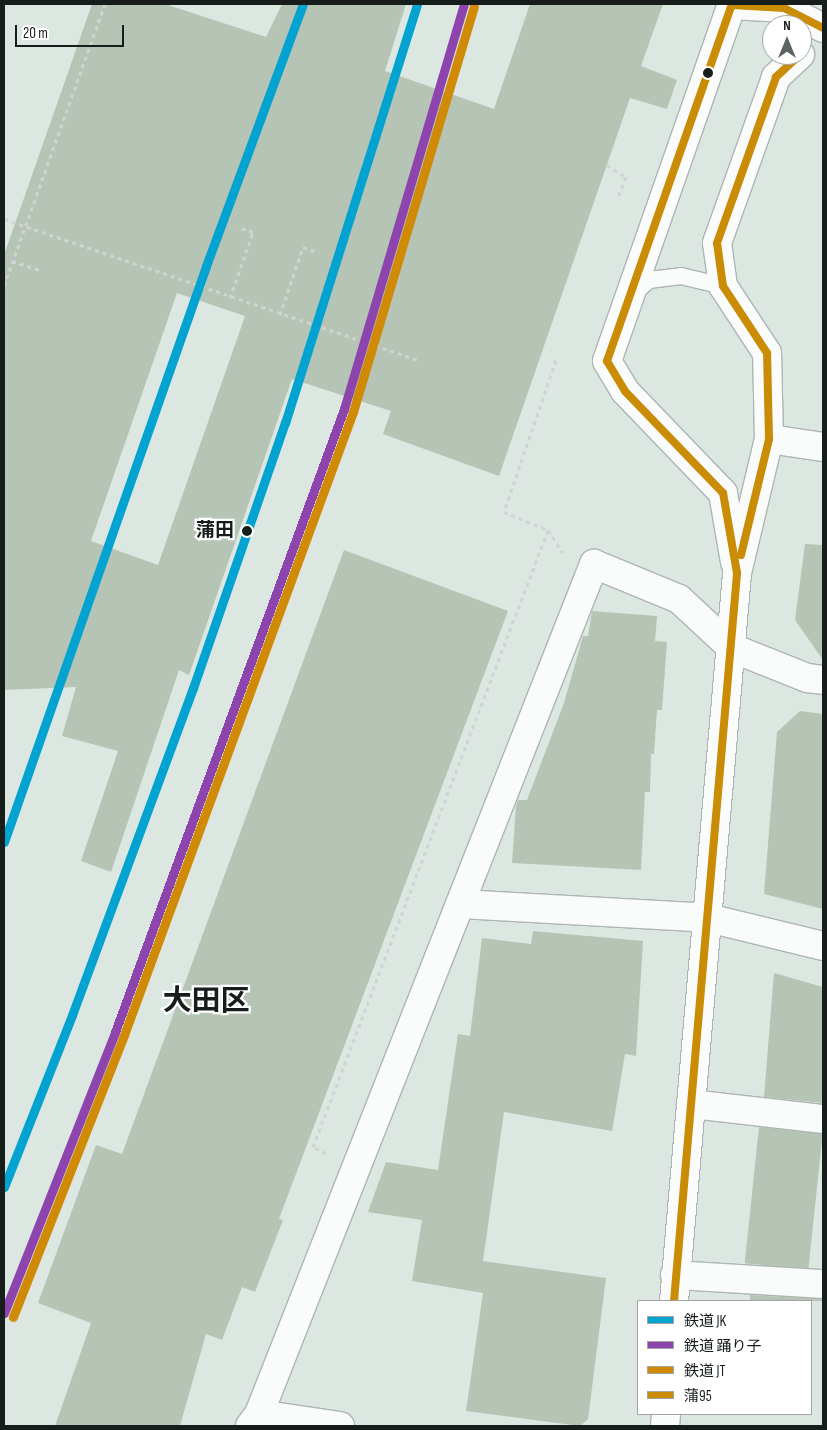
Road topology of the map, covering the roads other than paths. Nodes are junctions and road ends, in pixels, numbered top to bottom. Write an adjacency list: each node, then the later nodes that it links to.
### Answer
1 (732, 4): 2 (street); 5 (street)
2 (823, 28)
3 (785, 65): 4 (street)
4 (723, 286): 5 (lane); 6 (street)
5 (626, 300): 8 (street)
6 (769, 439): 7 (street); 8 (street)
7 (823, 447)
8 (736, 573): 9 (street)
9 (732, 648): 10 (street); 11 (street); 12 (street)
10 (823, 680)
11 (460, 904): 12 (street); 18 (street)
12 (708, 918): 13 (street); 14 (street)
13 (823, 946)
14 (690, 1104): 15 (street); 17 (street)
15 (823, 1119)
16 (823, 1284): 17 (street)
17 (674, 1288)
18 (254, 1420): 19 (street)
19 (340, 1426)

